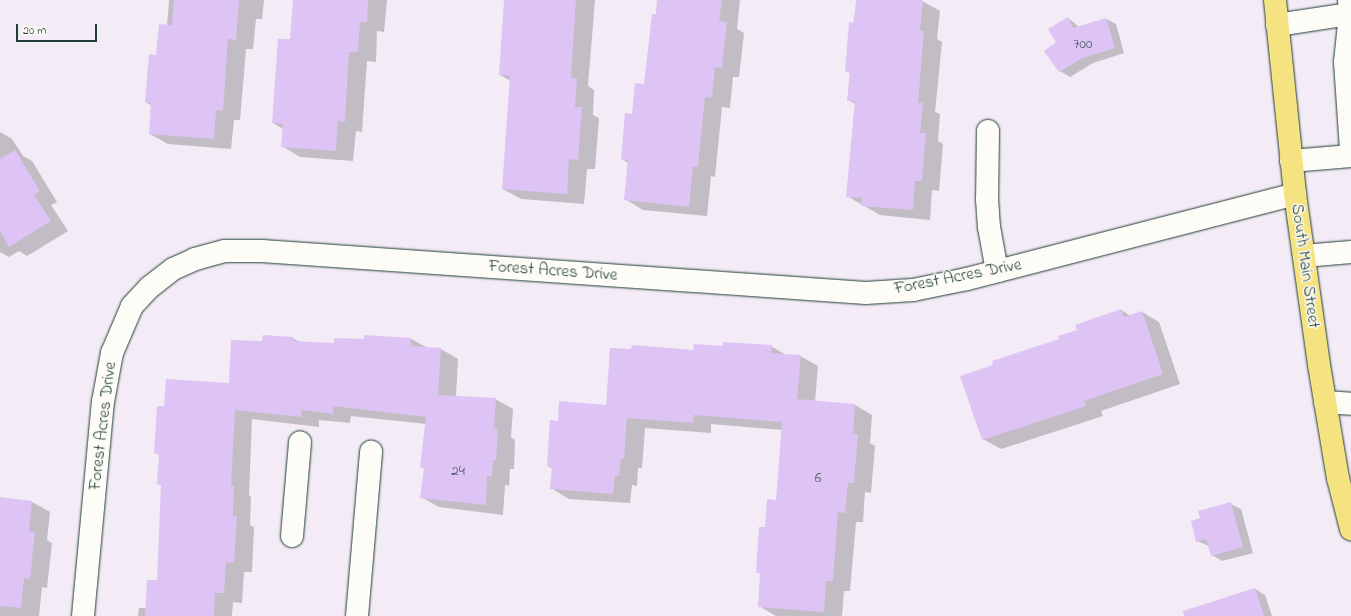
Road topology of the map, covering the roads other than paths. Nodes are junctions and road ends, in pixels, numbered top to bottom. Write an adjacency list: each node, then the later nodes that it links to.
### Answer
1 (1275, 0): 3 (main road, South Main Street)
2 (1350, 19): 3 (street); 5 (street)
3 (1277, 25): 7 (main road, South Main Street)
4 (988, 131): 11 (street)
5 (1351, 151)
6 (1351, 156): 7 (street)
7 (1291, 161): 8 (main road, South Main Street)
8 (1295, 194): 10 (main road, South Main Street); 11 (street, Forest Acres Drive)
9 (1351, 252): 10 (street)
10 (1304, 256): 12 (main road, South Main Street)
11 (997, 271): 18 (street, Forest Acres Drive)
12 (1325, 402): 13 (street); 16 (main road, South Main Street)
13 (1351, 404)
14 (300, 442): 17 (street)
15 (371, 452): 19 (street)
16 (1351, 529)
17 (292, 536)
18 (84, 616)
19 (357, 616)

